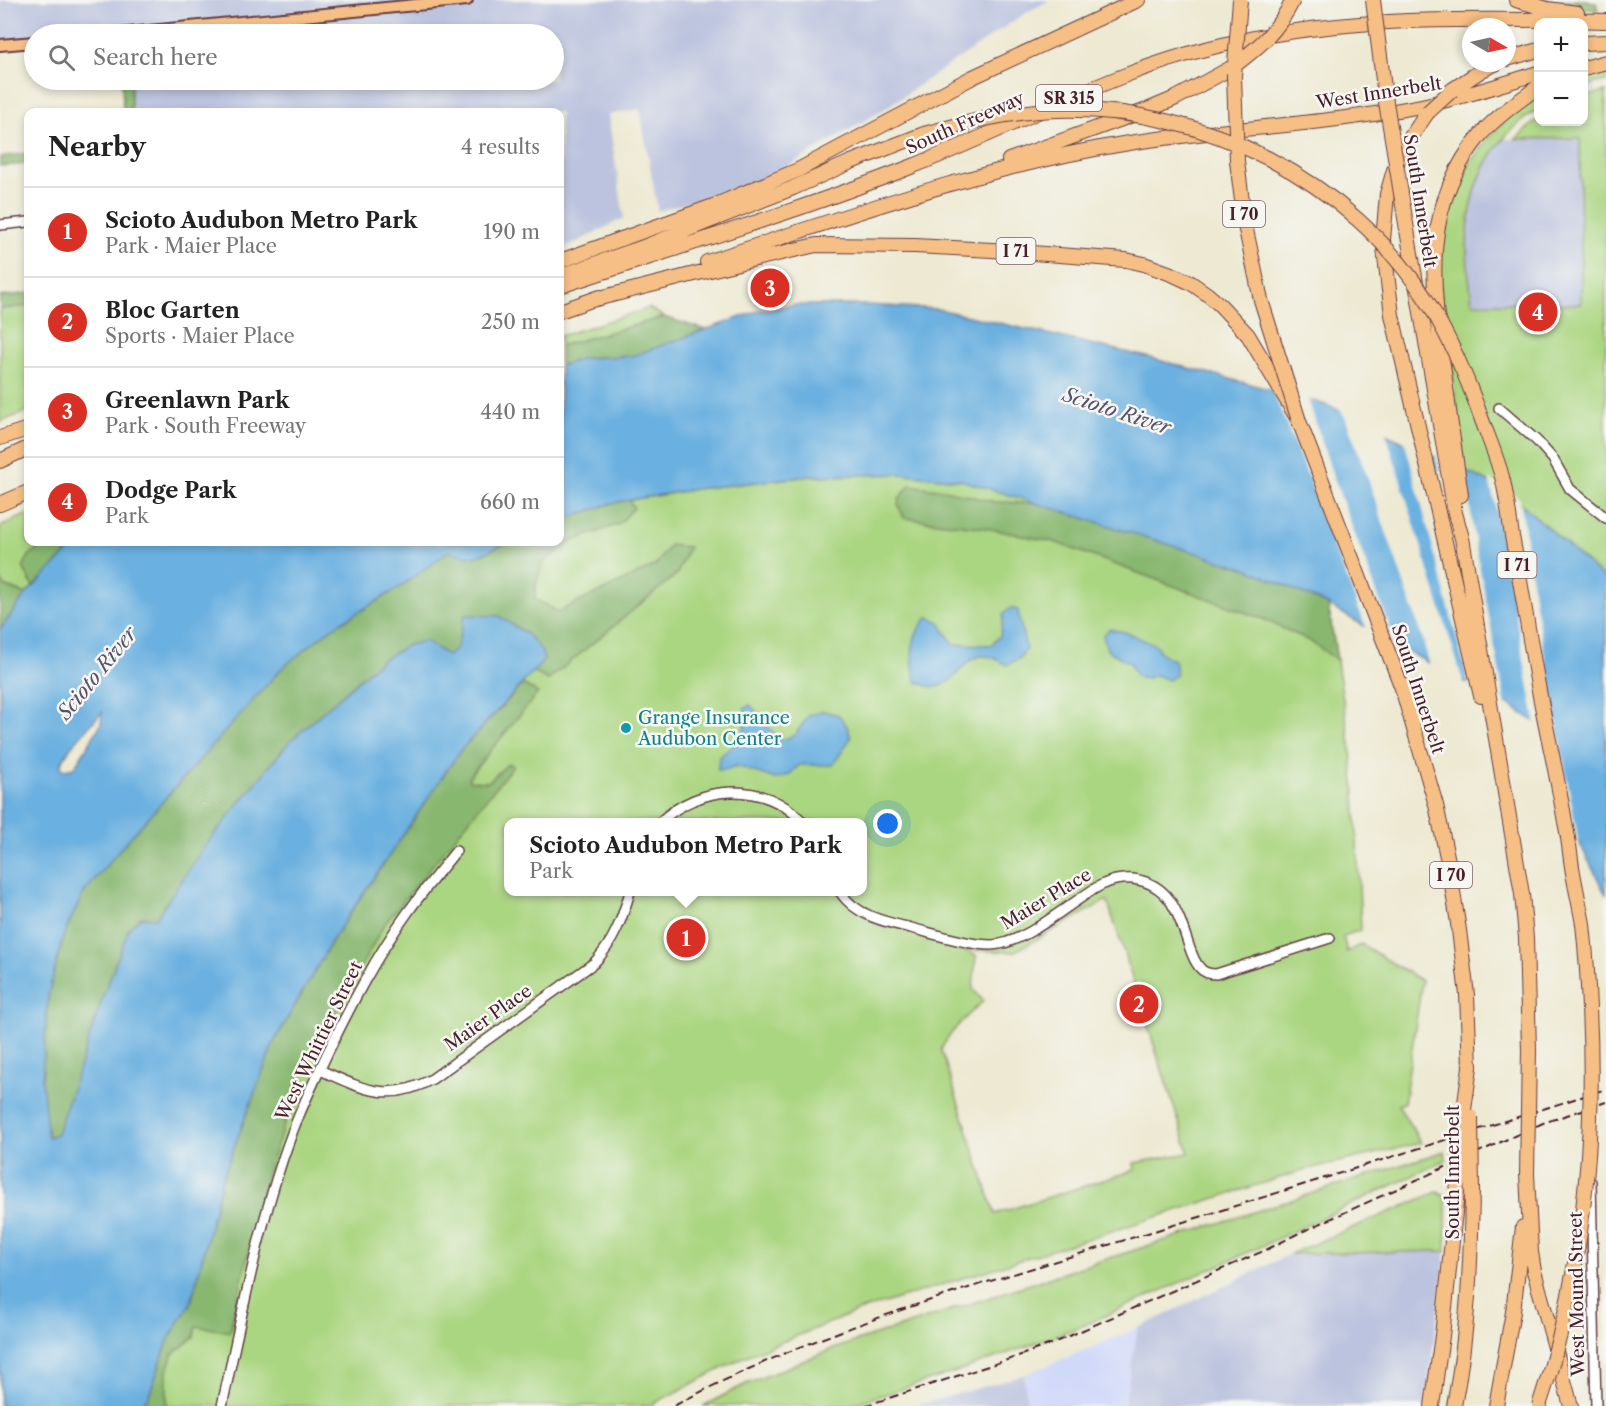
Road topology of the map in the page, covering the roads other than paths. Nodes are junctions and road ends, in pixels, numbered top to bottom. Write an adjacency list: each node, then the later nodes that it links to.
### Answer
1 (467, 0): 8 (main road)
2 (1138, 0): 25 (highway)
3 (1240, 0): 31 (highway, South Innerbelt / I 70, bridge)
4 (1293, 0): 22 (highway, bridge)
5 (1373, 0): 43 (highway, South Innerbelt, bridge)
6 (1516, 0): 7 (highway)
7 (1606, 19): 27 (highway, South Freeway / SR 315)
8 (221, 24)
9 (1606, 42): 11 (highway)
10 (24, 43): 12 (main road)
11 (1588, 43)
12 (0, 45)
13 (1534, 51): 15 (highway)
14 (1606, 53): 16 (highway)
15 (1516, 56)
16 (1588, 58)
17 (1606, 62): 18 (highway)
18 (1588, 67)
19 (1479, 72): 44 (highway, bridge)
20 (1534, 75): 22 (highway, West Innerbelt)
21 (1534, 91): 43 (highway)
22 (923, 192): 28 (highway)
23 (24, 222): 24 (street)
24 (0, 225)
25 (564, 260)
26 (564, 275): 59 (highway, I 71, bridge)
27 (564, 285)
28 (592, 300): 29 (highway, I 71); 31 (highway, I 71, bridge)
29 (564, 310)
30 (1499, 408): 42 (street)
31 (1299, 421): 51 (highway, South Innerbelt / I 70)
32 (24, 430): 33 (highway)
33 (0, 438)
34 (24, 450): 36 (highway)
35 (24, 458): 37 (highway)
36 (0, 461)
37 (0, 466)
38 (24, 487): 40 (highway)
39 (24, 494): 41 (highway)
40 (0, 495)
41 (0, 504)
42 (1606, 518)
43 (1461, 538): 44 (highway, South Innerbelt)
44 (1502, 766): 53 (highway, South Innerbelt, bridge)
45 (664, 818): 46 (street)
46 (798, 818)
47 (456, 851): 52 (street, West Whittier Street)
48 (629, 896): 52 (street, Maier Place)
49 (844, 896): 50 (street, Maier Place)
50 (1330, 938)
51 (1470, 1067): 56 (highway, bridge); 57 (highway, South Innerbelt / I 70, bridge)
52 (320, 1070): 55 (street, West Whittier Street)
53 (1527, 1174): 58 (highway, South Innerbelt); 60 (highway)
54 (1591, 1182): 61 (street, West Mound Street)
55 (222, 1406)
56 (1432, 1406)
57 (1454, 1406)
58 (1496, 1406)
59 (1539, 1406)
60 (1571, 1406)
61 (1596, 1406)

